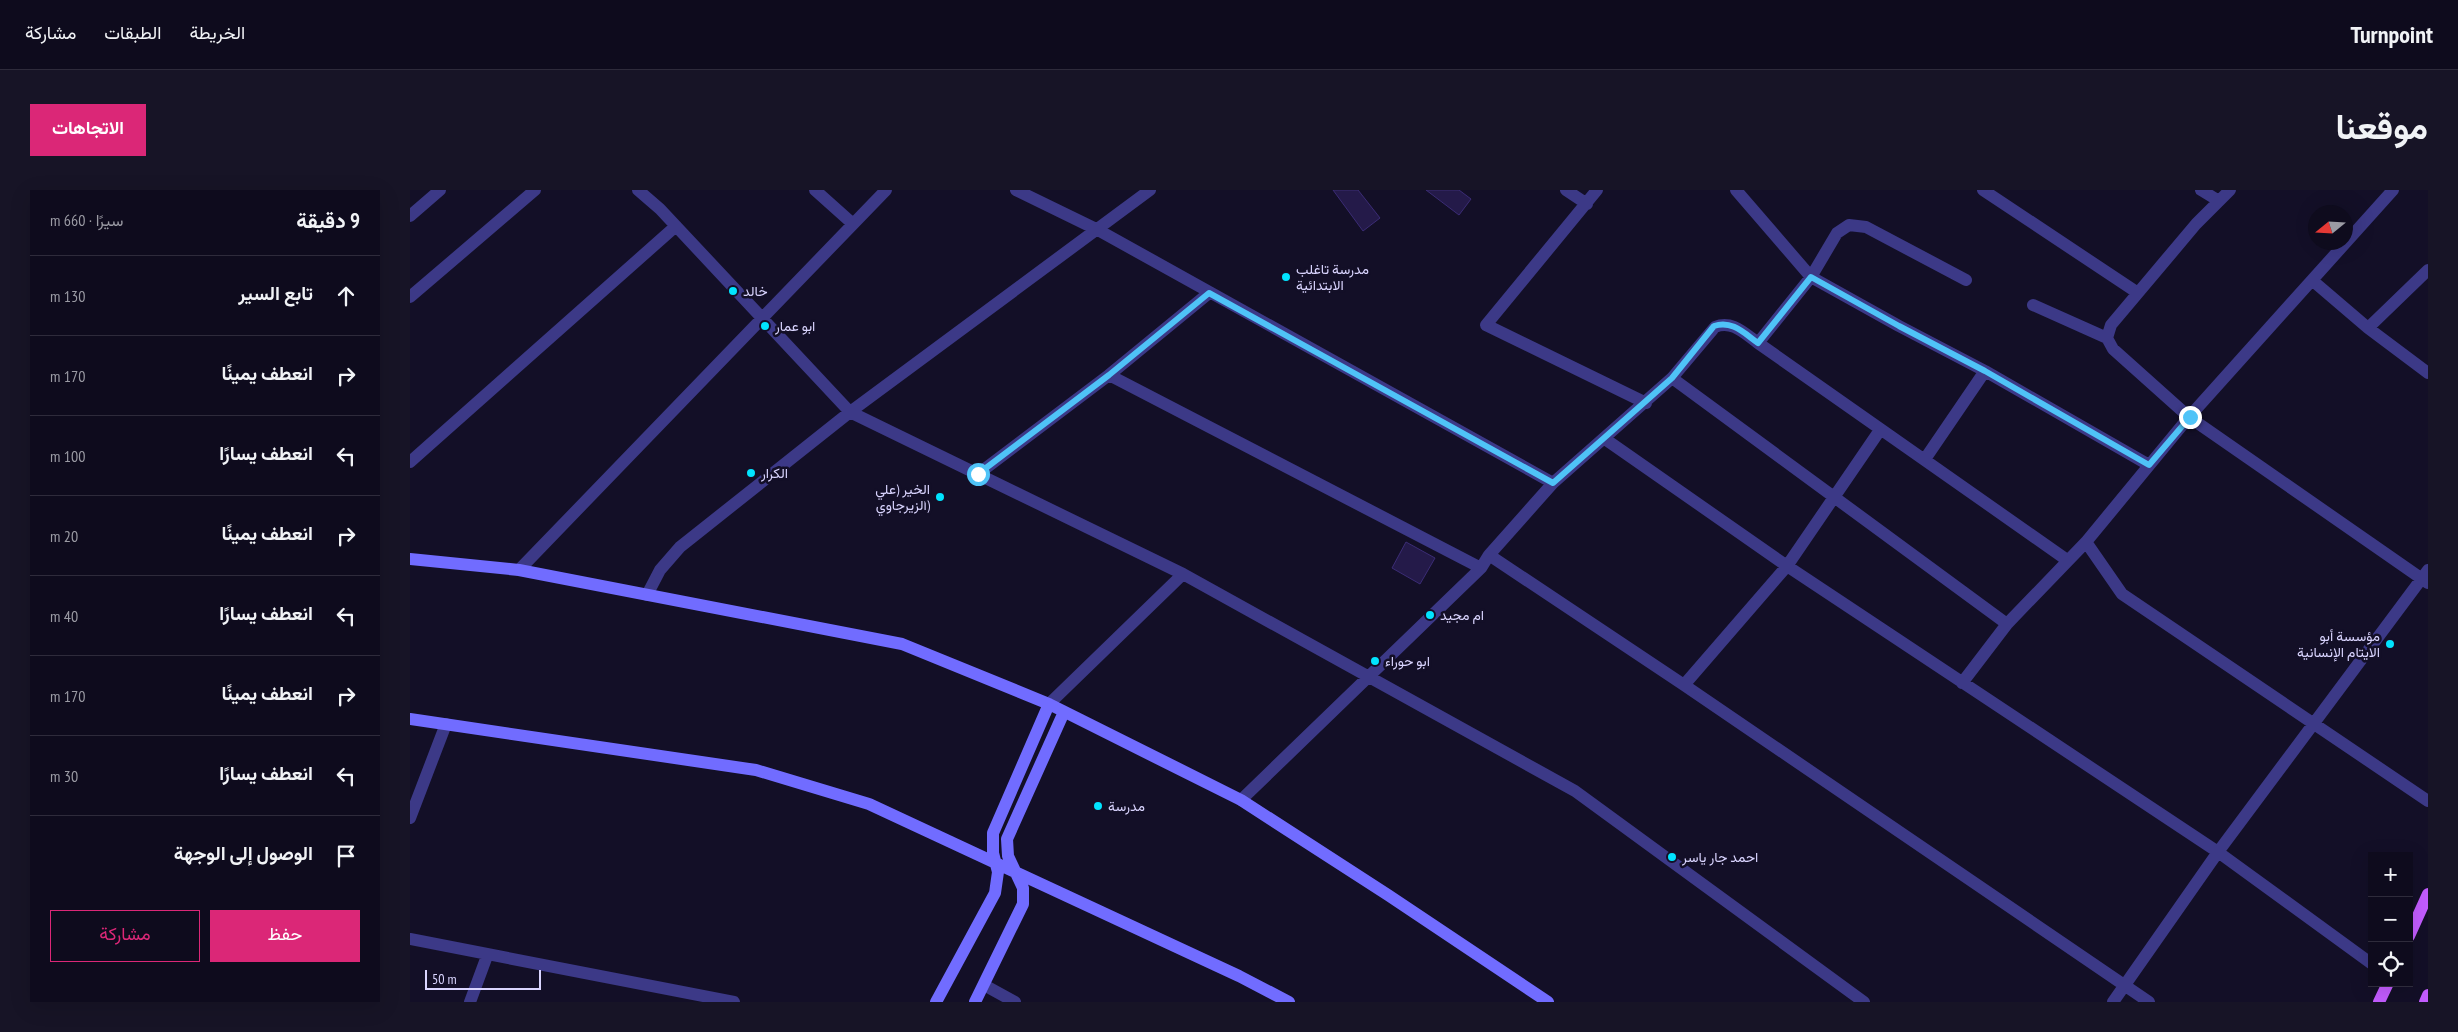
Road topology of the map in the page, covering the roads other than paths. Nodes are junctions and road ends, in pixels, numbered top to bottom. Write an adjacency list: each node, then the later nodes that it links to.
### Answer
1 (440, 190): 17 (street)
2 (535, 190): 27 (street)
3 (638, 190): 19 (street)
4 (815, 190): 18 (street)
5 (886, 190): 18 (street)
6 (1016, 190): 20 (street)
7 (1150, 190): 20 (street)
8 (1566, 190): 16 (street)
9 (1597, 190): 16 (street)
10 (1736, 190): 22 (street)
11 (1982, 190): 26 (street)
12 (2201, 190): 15 (street)
13 (2230, 190): 15 (street)
14 (2393, 190): 24 (street)
15 (2219, 202): 26 (street)
16 (1586, 204): 37 (street)
17 (410, 216)
18 (853, 224): 29 (street)
19 (676, 226): 29 (street); 43 (street)
20 (1098, 230): 25 (street); 38 (street)
21 (2428, 270): 30 (street)
22 (1811, 277): 23 (street); 32 (street); 33 (street)
23 (1966, 280)
24 (2313, 281): 30 (street); 39 (street)
25 (1209, 293): 35 (street); 46 (street)
26 (2138, 293): 31 (street)
27 (410, 296)
28 (2033, 305): 31 (street)
29 (764, 318): 38 (street); 54 (street)
30 (2368, 328): 34 (street)
31 (2107, 338): 39 (street)
32 (1758, 343): 36 (street); 40 (street)
33 (1985, 371): 42 (street); 44 (street)
34 (2428, 373)
35 (1109, 375): 45 (street); 53 (street)
36 (1672, 378): 37 (street); 47 (street)
37 (1646, 402): 41 (street)
38 (850, 412): 45 (street); 57 (street)
39 (2190, 417): 44 (street); 56 (street)
40 (1880, 430): 42 (street); 47 (street)
41 (1606, 439): 46 (street); 52 (street)
42 (1925, 458): 51 (street)
43 (410, 462)
44 (2149, 465): 48 (street)
45 (978, 474): 55 (street)
46 (1553, 483): 49 (street)
47 (1834, 497): 52 (street); 58 (street)
48 (2086, 542): 51 (street); 66 (street)
49 (1489, 555): 53 (street); 61 (street)
50 (410, 559): 54 (street)
51 (2067, 560): 58 (street)
52 (1787, 566): 60 (street); 61 (street)
53 (1480, 568): 59 (street)
54 (519, 570): 57 (street)
55 (1183, 574): 59 (street); 62 (street)
56 (2426, 578): 66 (street)
57 (647, 595): 62 (street)
58 (2007, 624): 60 (street)
59 (1370, 677): 67 (street); 90 (street)
60 (1962, 684): 70 (street)
61 (1684, 685): 78 (street)
62 (1050, 704): 63 (street); 71 (street)
63 (1064, 712): 67 (street); 72 (street)
64 (410, 719): 65 (street)
65 (446, 724): 69 (street); 71 (street)
66 (2314, 724): 68 (street); 70 (street)
67 (1241, 800): 89 (street)
68 (2428, 801)
69 (410, 818)
70 (2218, 852): 77 (street); 78 (street)
71 (996, 862): 72 (street); 85 (street)
72 (1015, 872): 79 (street); 88 (street)
73 (2428, 894): 74 (main road)
74 (2413, 927)
75 (410, 939): 76 (street)
76 (487, 956): 82 (street); 83 (street)
77 (2368, 961)
78 (2124, 984): 91 (street); 92 (street)
79 (984, 985): 86 (street); 87 (street)
80 (2386, 987): 93 (main road)
81 (2428, 995): 94 (main road)
82 (691, 998): 84 (street)
83 (470, 1002)
84 (734, 1002)
85 (936, 1002)
86 (975, 1002)
87 (1015, 1002)
88 (1289, 1002)
89 (1548, 1002)
90 (1864, 1002)
91 (2113, 1002)
92 (2149, 1002)
93 (2379, 1002)
94 (2425, 1002)

